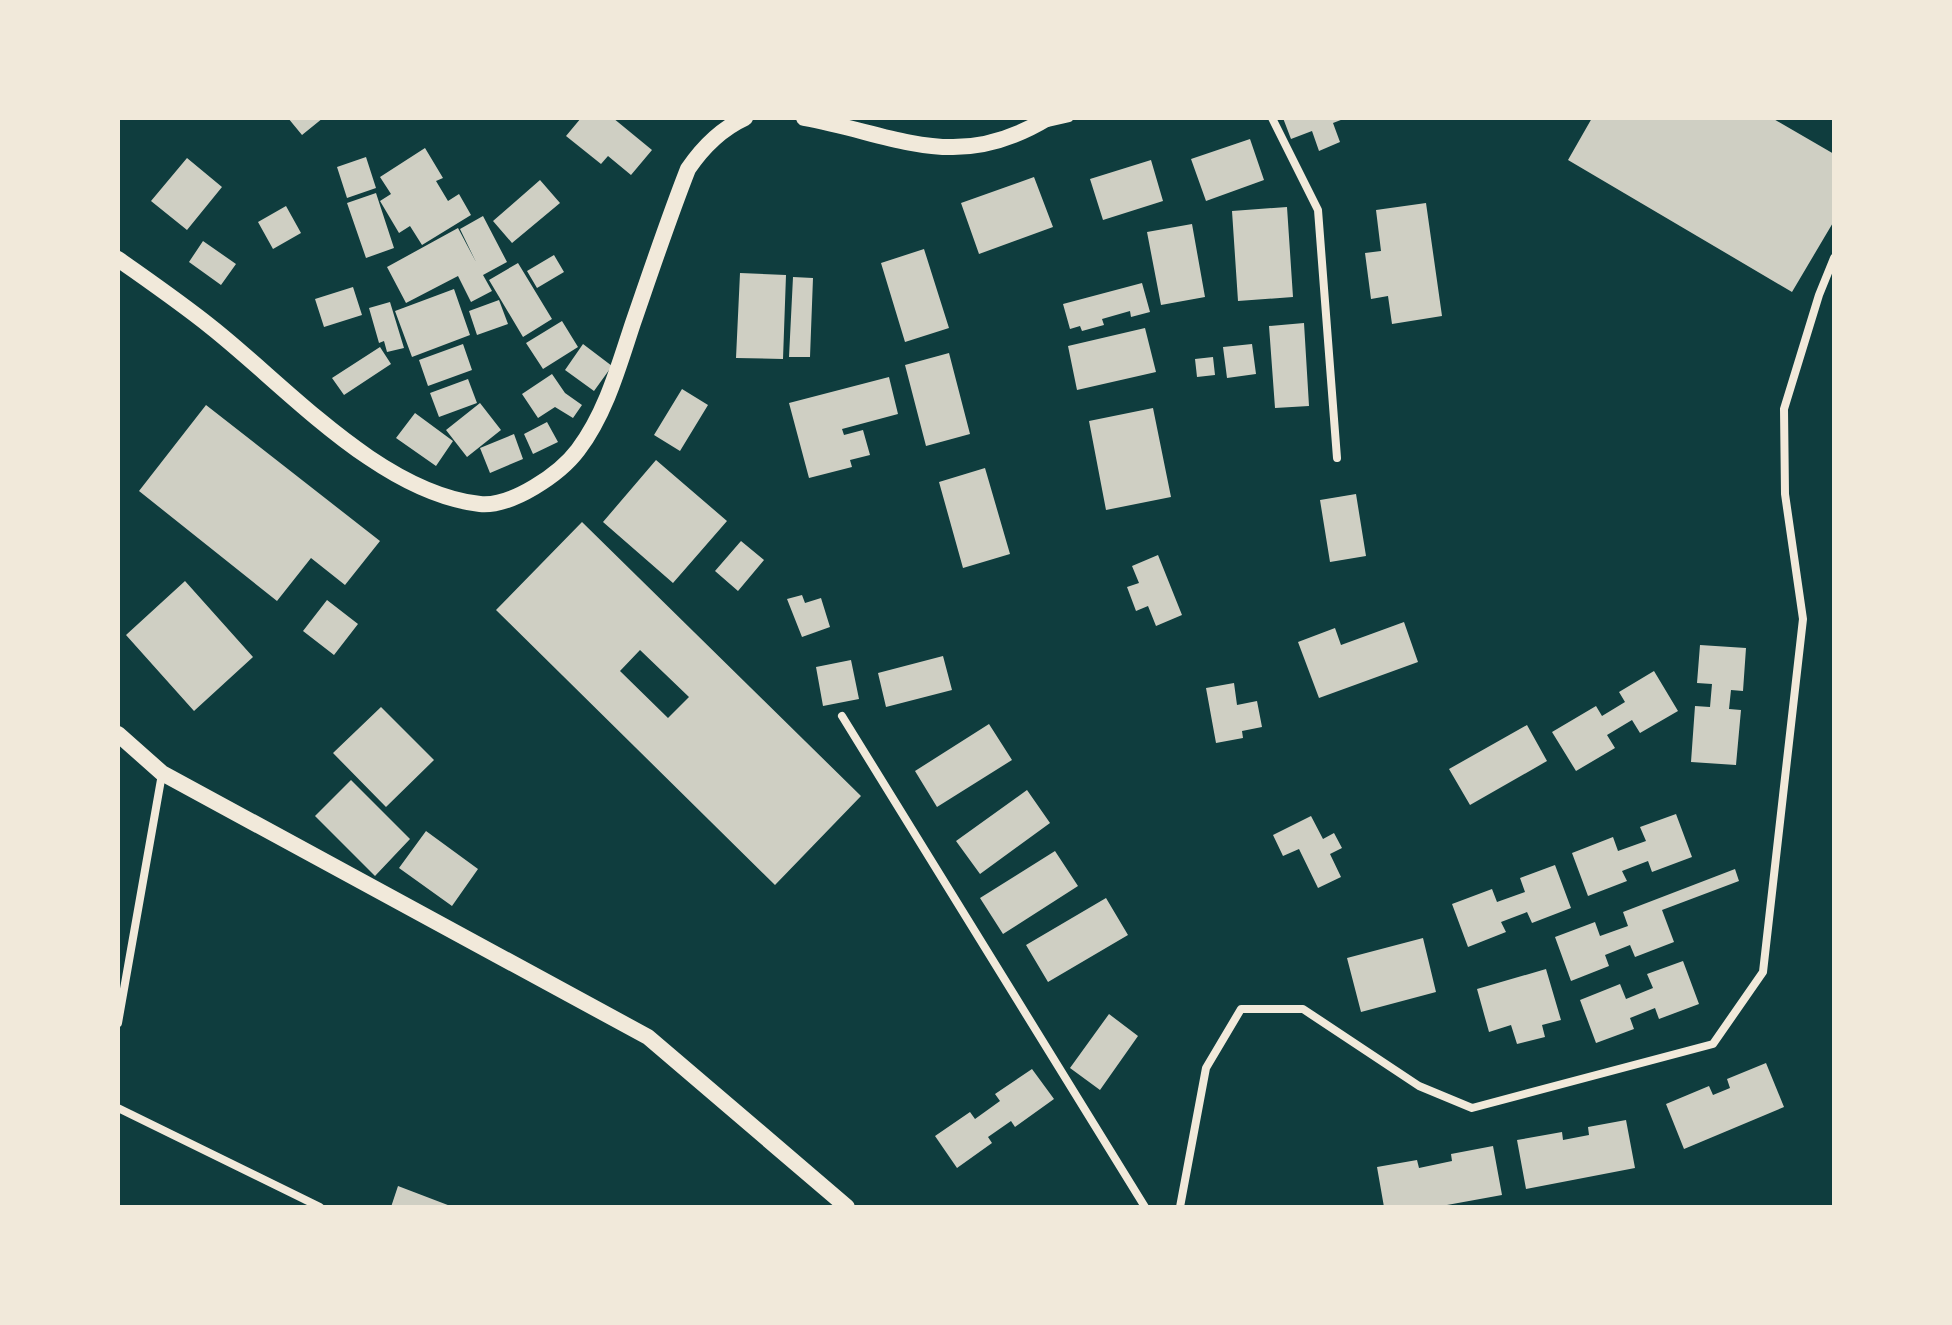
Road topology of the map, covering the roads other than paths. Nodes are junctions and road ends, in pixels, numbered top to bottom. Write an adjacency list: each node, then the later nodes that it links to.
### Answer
1 (745, 118): 7 (main road)
2 (804, 118): 5 (main road)
3 (1069, 118): 5 (street)
4 (1272, 118): 8 (street)
5 (1042, 122)
6 (1834, 258): 17 (street)
7 (118, 259)
8 (1337, 458)
9 (842, 716): 16 (street)
10 (118, 734): 11 (main road)
11 (162, 773): 12 (street); 15 (main road)
12 (118, 1023)
13 (118, 1108): 14 (street)
14 (320, 1207)
15 (847, 1207)
16 (1145, 1207)
17 (1180, 1207)

